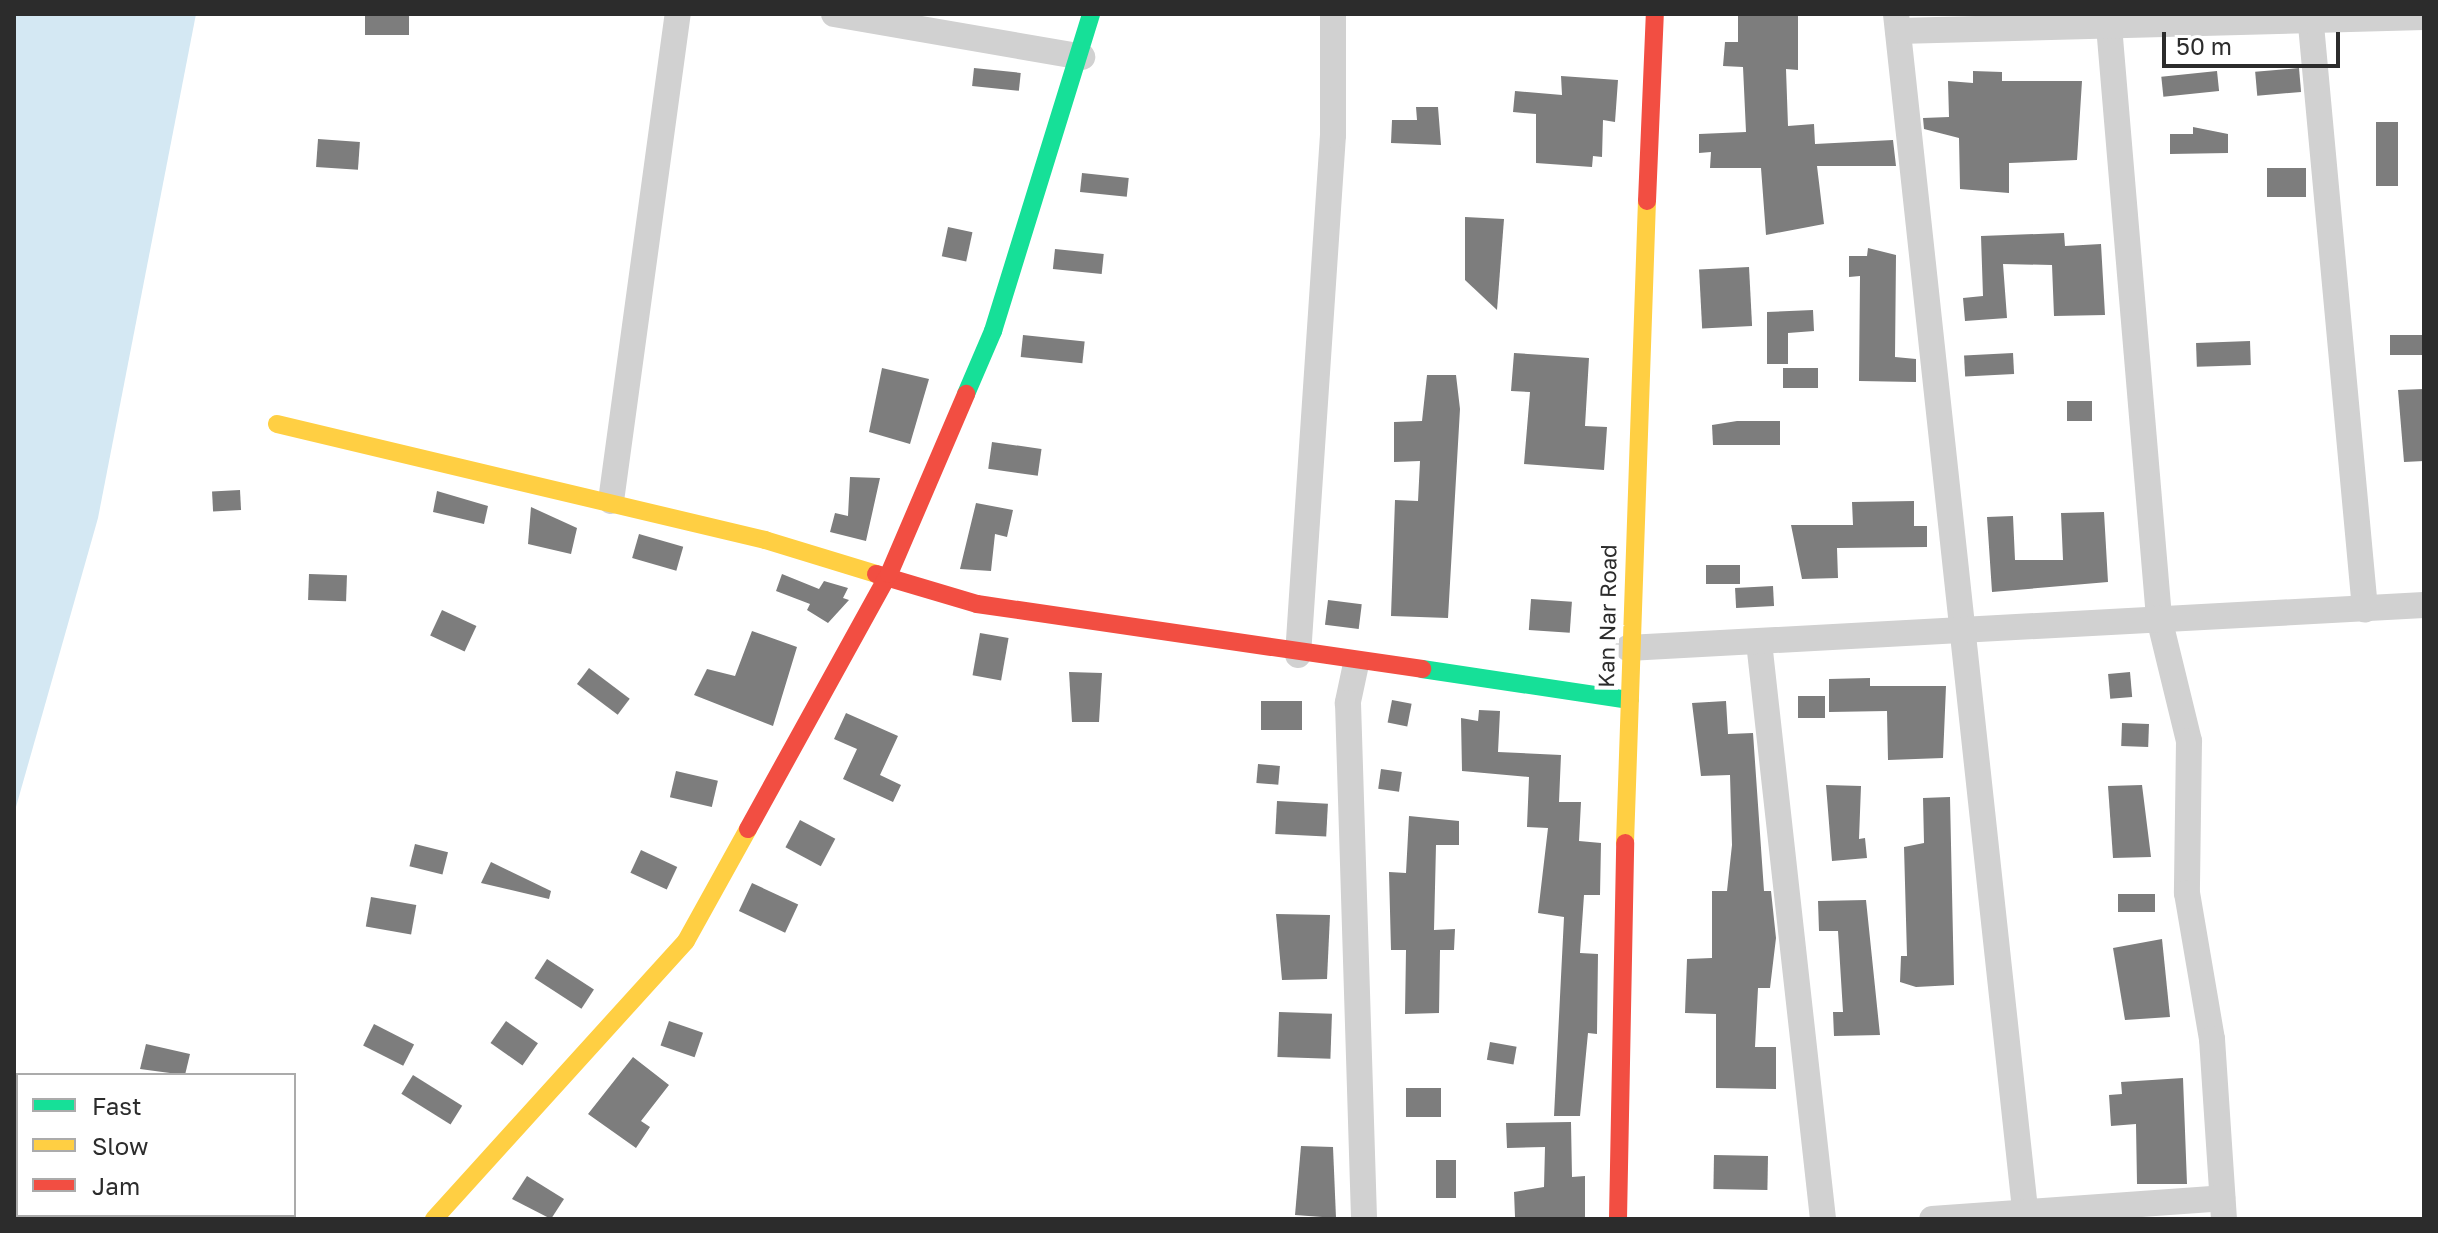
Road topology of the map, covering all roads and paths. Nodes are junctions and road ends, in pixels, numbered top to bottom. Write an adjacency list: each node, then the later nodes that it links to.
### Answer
1 (678, 14): 12 (street)
2 (834, 14): 10 (street)
3 (1091, 14): 10 (street)
4 (1333, 14): 20 (street)
5 (1655, 14): 19 (street, Kan Nar Road)
6 (2424, 17): 7 (street)
7 (2310, 18): 8 (street); 15 (street)
8 (2109, 20): 9 (street); 16 (street)
9 (1897, 23): 17 (street)
10 (1082, 57): 13 (street)
11 (277, 424): 12 (street)
12 (611, 501): 13 (street)
13 (889, 574): 20 (street); 25 (street)
14 (2424, 605): 15 (street)
15 (2365, 609): 16 (street)
16 (2159, 618): 17 (street); 23 (street)
17 (1958, 633): 18 (street); 24 (street)
18 (1759, 642): 19 (street); 28 (street)
19 (1628, 648): 22 (street, Kan Nar Road)
20 (1298, 655): 21 (street)
21 (1356, 664): 22 (street); 26 (street)
22 (1630, 700): 27 (street, Kan Nar Road)
23 (2223, 1208): 24 (street)
24 (2025, 1216): 29 (street)
25 (434, 1219)
26 (1364, 1219)
27 (1618, 1219)
28 (1823, 1219)
29 (1932, 1219)

